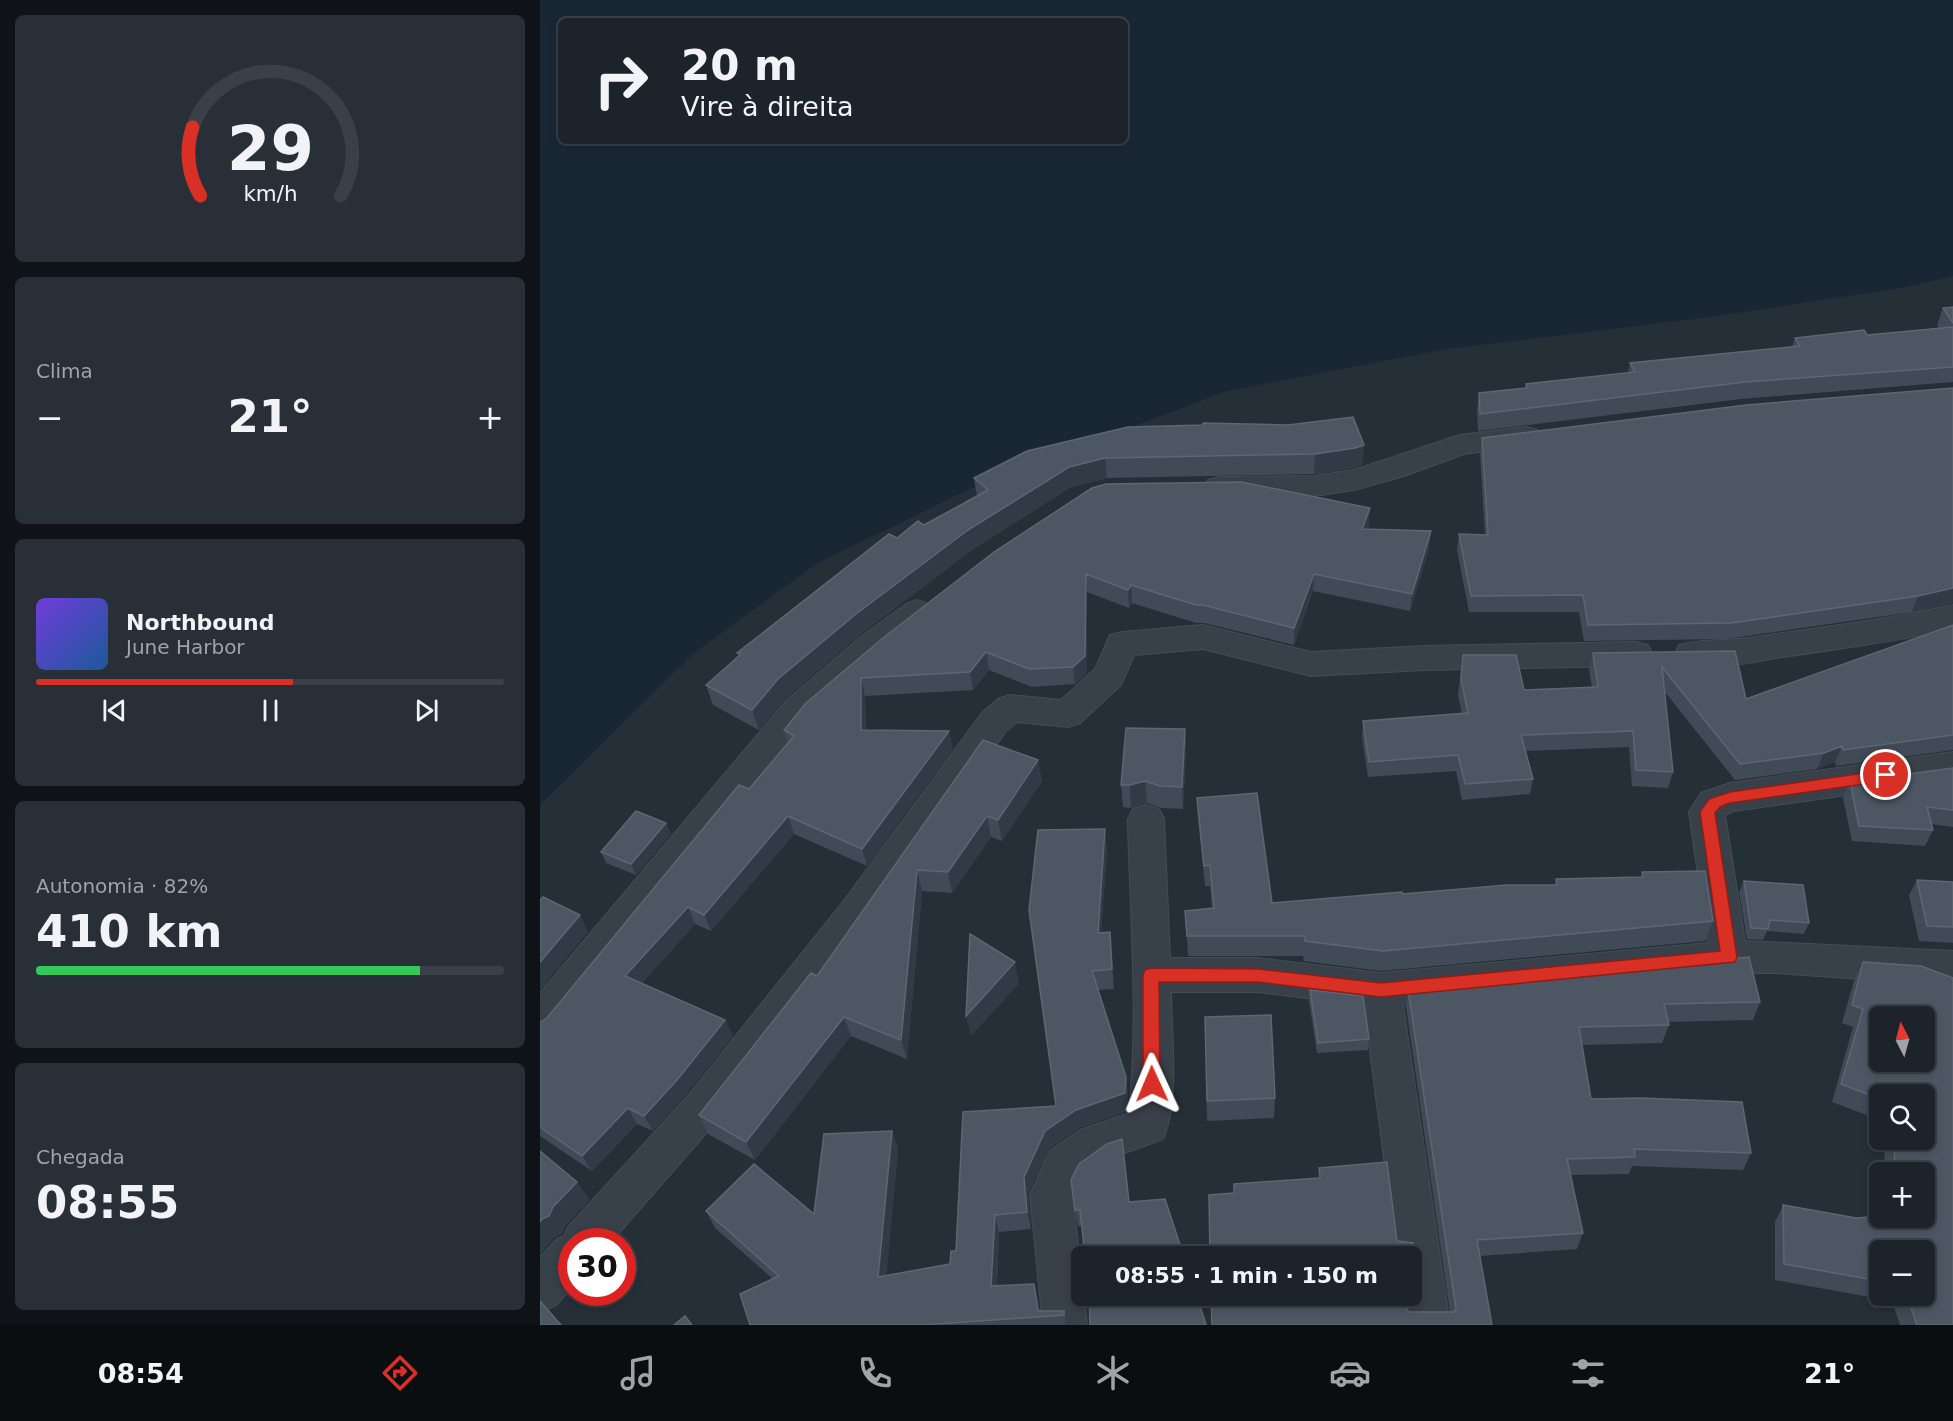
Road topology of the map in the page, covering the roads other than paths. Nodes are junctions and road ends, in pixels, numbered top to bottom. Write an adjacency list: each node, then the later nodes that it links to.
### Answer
1 (1556, 433): 2 (street)
2 (1194, 487)
3 (939, 596): 11 (street)
4 (1953, 617): 12 (street)
5 (1953, 766): 7 (street)
6 (1146, 819): 9 (street)
7 (1729, 957): 8 (street); 10 (street)
8 (1953, 968)
9 (1151, 975): 10 (street); 15 (street)
10 (1381, 990): 16 (street)
11 (540, 1022)
12 (595, 1228)
13 (558, 1270): 14 (street)
14 (540, 1290)
15 (1065, 1325)
16 (1428, 1325)

